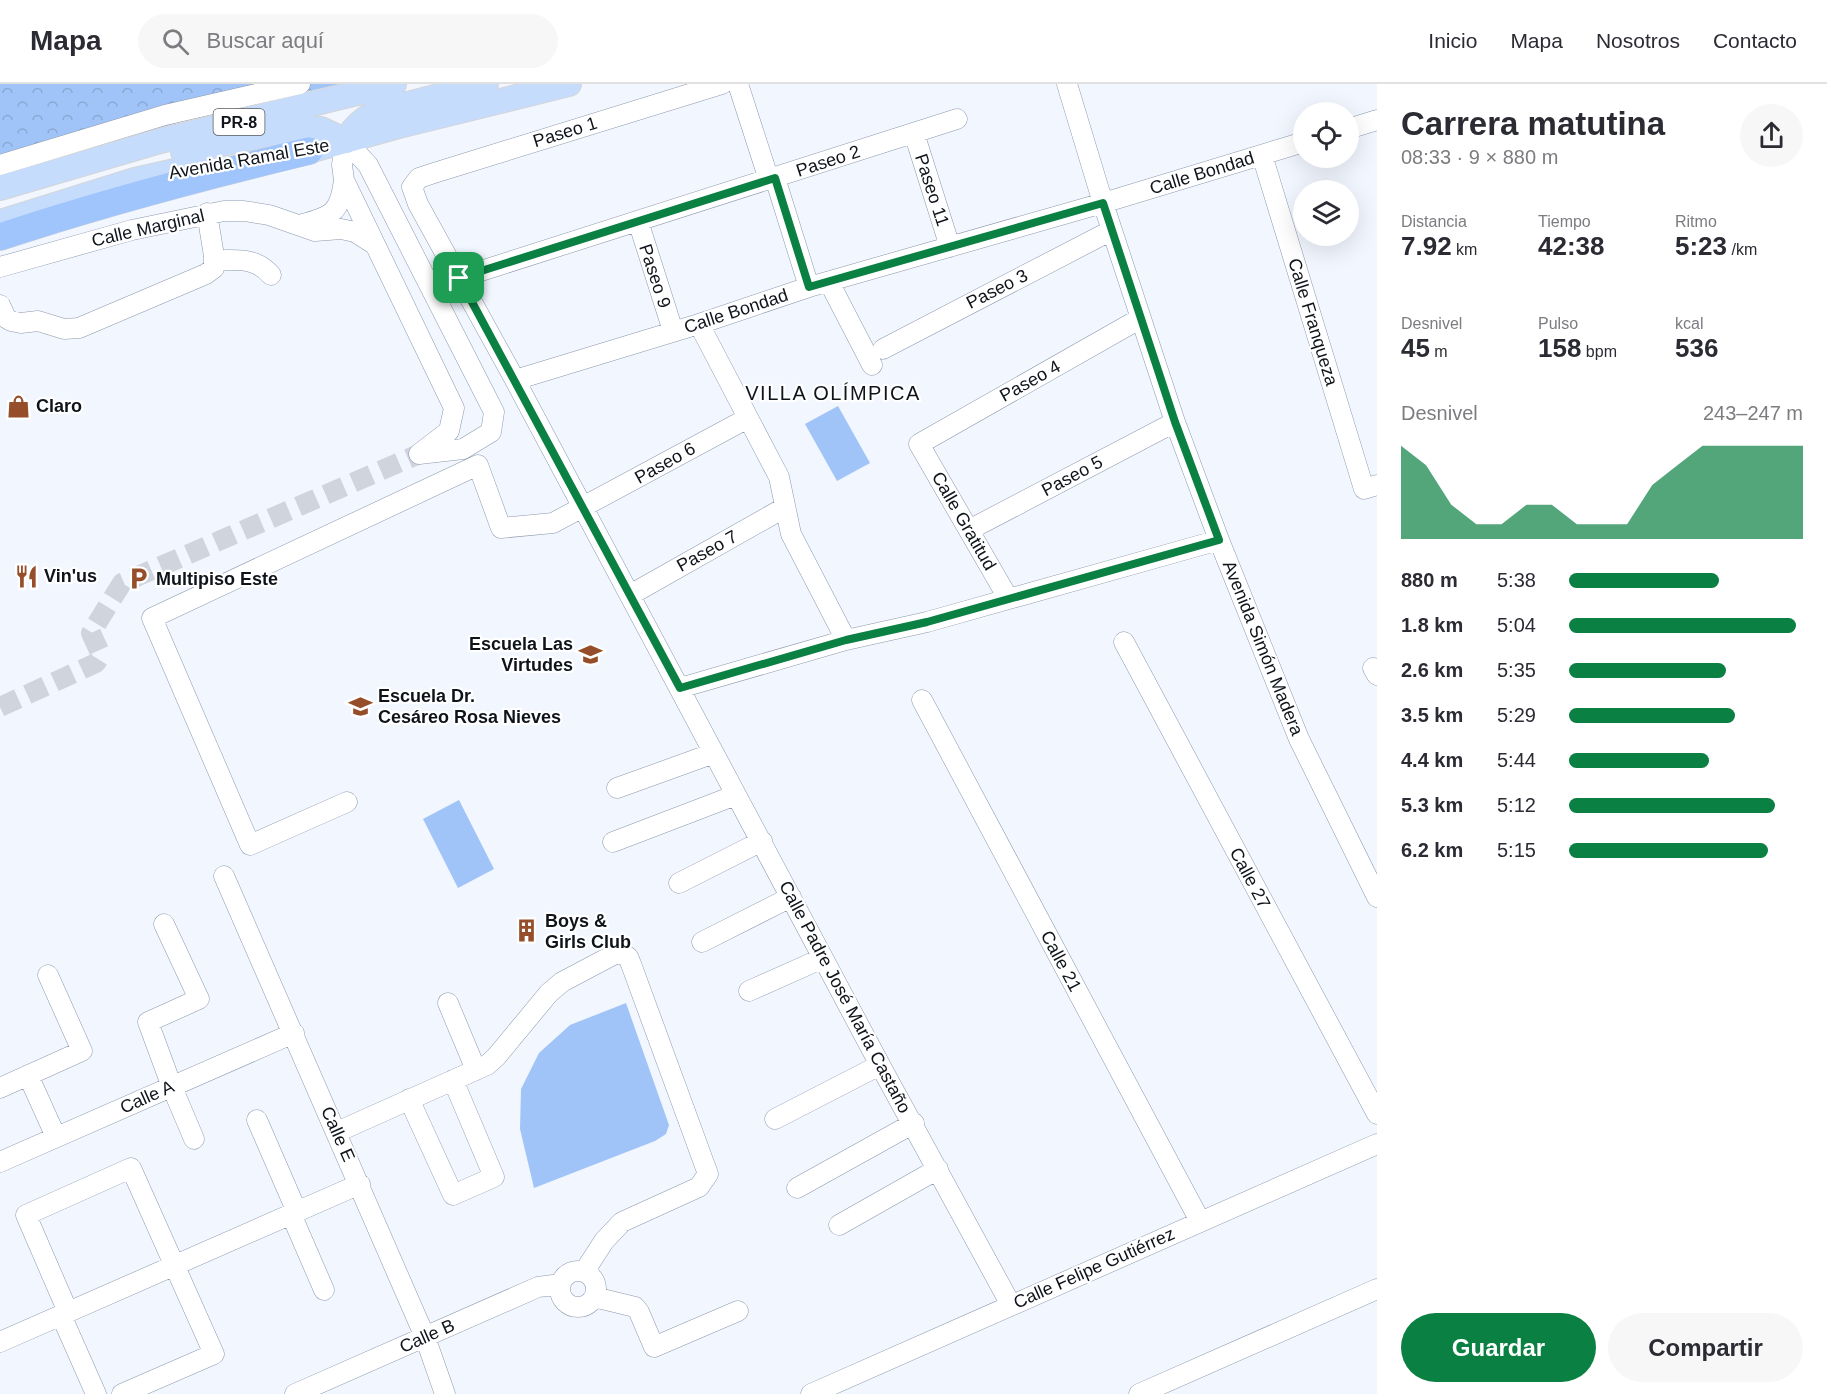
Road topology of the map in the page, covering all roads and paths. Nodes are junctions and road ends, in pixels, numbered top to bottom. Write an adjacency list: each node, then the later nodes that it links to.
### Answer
1 (300, 84): 19 (street)
2 (394, 84): 18 (main road, Avenida Ramal Este / PR-8)
3 (486, 84): 14 (main road)
4 (569, 84): 14 (main road, Avenida Ramal Este / PR-8)
5 (722, 84): 22 (street, Paseo 1)
6 (738, 84): 11 (street)
7 (751, 84): 11 (street)
8 (1067, 84): 24 (street, Avenida Simón Madera)
9 (957, 119): 13 (street, Paseo 2)
10 (1377, 120): 12 (street)
11 (757, 123): 20 (street)
12 (1359, 126)
13 (914, 133): 20 (street, Paseo 2); 32 (street, Paseo 11)
14 (346, 141): 16 (main road, Avenida Ramal Este / PR-8); 18 (main road); 21 (street); 31 (street)
15 (1293, 145): 17 (street, Calle Bondad)
16 (309, 151): 21 (street); 27 (main road, Avenida Ramal Este / PR-8); 30 (highway)
17 (1262, 155): 24 (street, Calle Bondad); 50 (street, Calle Franqueza)
18 (84, 163): 23 (main road, Avenida Ramal Este / PR-8)
19 (0, 165)
20 (774, 178): 26 (street, Paseo 2); 38 (street)
21 (344, 180): 28 (street); 31 (street)
22 (412, 187): 36 (street, Calle Padre José María Castaño)
23 (0, 188)
24 (1103, 203): 29 (street, Avenida Simón Madera); 32 (street, Calle Bondad)
25 (207, 213): 28 (street, Calle Marginal); 33 (street); 34 (street, Calle Marginal)
26 (638, 221): 36 (street, Paseo 2); 43 (street, Paseo 9)
27 (0, 222)
28 (298, 226): 31 (street, Calle Marginal)
29 (1112, 230): 40 (street, Avenida Simón Madera); 44 (street, Paseo 3)
30 (0, 237)
31 (374, 244)
32 (950, 247): 37 (street, Calle Bondad)
33 (214, 260): 35 (street); 42 (street)
34 (0, 267)
35 (271, 275)
36 (459, 278): 46 (street, Calle Padre José María Castaño)
37 (829, 282): 38 (street, Calle Bondad); 45 (street)
38 (809, 287): 41 (street, Calle Bondad)
39 (0, 305): 42 (street)
40 (1141, 318): 48 (street, Avenida Simón Madera); 49 (street, Paseo 4)
41 (699, 324): 43 (street, Calle Bondad); 47 (street)
42 (6, 326)
43 (673, 331): 46 (street, Calle Bondad)
44 (883, 349)
45 (872, 365)
46 (514, 380): 51 (street, Calle Padre José María Castaño)
47 (748, 418): 51 (street, Paseo 6); 52 (street)
48 (1175, 422): 53 (street, Paseo 5); 54 (street, Avenida Simón Madera)
49 (919, 444): 53 (street, Calle Gratitud)
50 (1370, 487)
51 (583, 508): 55 (street, Calle Padre José María Castaño); 64 (street, Paseo 6)
52 (784, 508): 55 (street, Paseo 7); 57 (street)
53 (969, 530): 56 (street, Calle Gratitud)
54 (1219, 540): 56 (street); 70 (street, Avenida Simón Madera)
55 (630, 595): 59 (street, Calle Padre José María Castaño)
56 (1008, 598): 57 (street)
57 (846, 640): 59 (street)
58 (1124, 642): 85 (street, Calle 27)
59 (680, 688): 61 (street, Calle Padre José María Castaño)
60 (922, 700): 98 (street, Calle 21)
61 (714, 753): 62 (street); 63 (street, Calle Padre José María Castaño)
62 (617, 788)
63 (736, 795): 65 (street, Calle Padre José María Castaño); 66 (street)
64 (347, 802)
65 (762, 841): 68 (street); 69 (street, Calle Padre José María Castaño)
66 (613, 842)
67 (224, 876): 77 (street, Calle E)
68 (679, 882)
69 (791, 897): 72 (street); 73 (street, Calle Padre José María Castaño)
70 (1377, 897)
71 (164, 924): 82 (street)
72 (702, 942)
73 (823, 958): 75 (street); 78 (street, Calle Padre José María Castaño)
74 (48, 975): 80 (street)
75 (749, 991)
76 (448, 1003): 79 (street)
77 (294, 1033): 82 (street, Calle A); 89 (street, Calle E)
78 (880, 1065): 86 (street); 88 (street, Calle Padre José María Castaño)
79 (476, 1070): 81 (street); 101 (street)
80 (28, 1076): 83 (street); 90 (street)
81 (453, 1080): 84 (street); 84 (street)
82 (172, 1087): 90 (street, Calle A); 91 (street)
83 (0, 1088)
84 (409, 1099): 89 (street)
85 (1377, 1114)
86 (775, 1119)
87 (257, 1120): 97 (street)
88 (914, 1124): 94 (street, Calle Padre José María Castaño); 96 (street)
89 (337, 1132): 95 (street, Calle E)
90 (56, 1137): 93 (street, Calle A)
91 (194, 1139)
92 (1377, 1144): 98 (street, Calle Felipe Gutiérrez)
93 (0, 1162)
94 (938, 1169): 99 (street); 106 (street, Calle Padre José María Castaño)
95 (360, 1184): 97 (street); 109 (street, Calle E)
96 (797, 1188)
97 (294, 1213): 100 (street); 104 (street)
98 (1200, 1221): 106 (street, Calle Felipe Gutiérrez)
99 (839, 1225)
100 (174, 1265): 108 (street); 108 (street); 113 (street)
101 (584, 1272): 102 (street); 105 (street)
102 (561, 1284): 105 (street); 109 (street, Calle B)
103 (1377, 1289): 117 (street)
104 (324, 1290)
105 (594, 1296): 107 (street)
106 (1011, 1305): 111 (street, Calle Felipe Gutiérrez)
107 (738, 1311)
108 (64, 1313): 110 (street); 112 (street)
109 (426, 1337): 114 (street, Calle B); 115 (street, Calle E)
110 (0, 1342)
111 (849, 1386): 116 (street, Calle Felipe Gutiérrez)
112 (96, 1394)
113 (122, 1394)
114 (295, 1394)
115 (445, 1394)
116 (811, 1394)
117 (1138, 1394)

